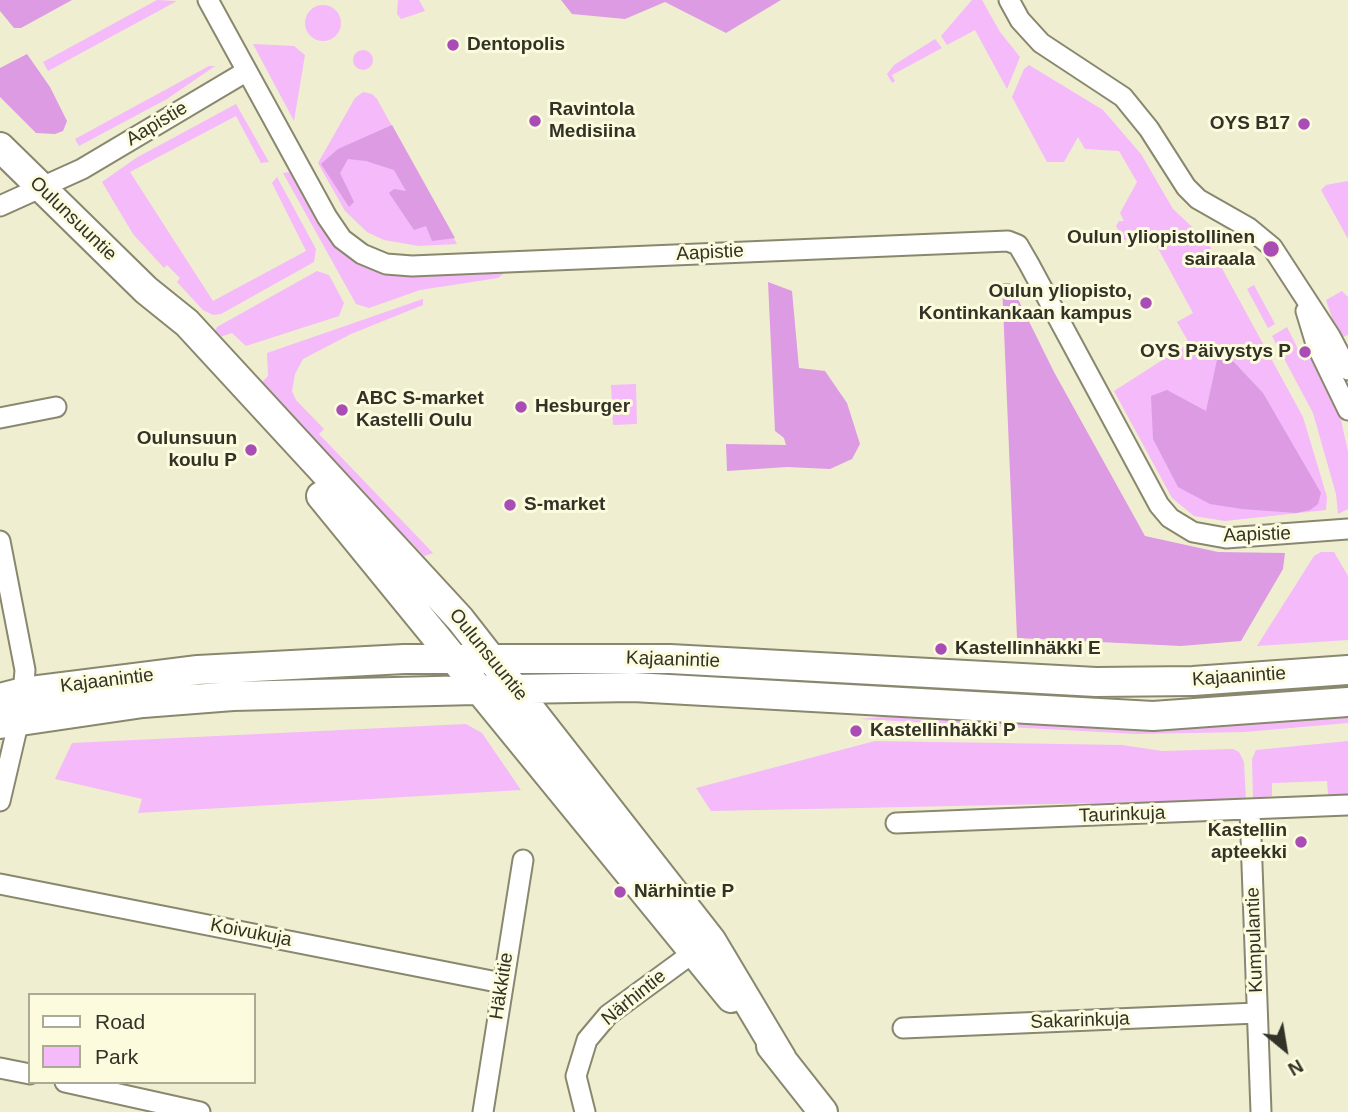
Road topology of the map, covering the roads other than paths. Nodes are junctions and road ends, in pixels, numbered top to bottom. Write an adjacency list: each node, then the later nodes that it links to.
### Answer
1 (208, 0): 3 (street)
2 (1009, 0): 8 (street)
3 (247, 71): 5 (street, Aapistie); 13 (street, Aapistie)
4 (0, 147): 5 (main road, Oulunsuuntie)
5 (40, 186): 6 (street, Aapistie); 7 (main road, Oulunsuuntie)
6 (0, 206)
7 (146, 290): 15 (main road, Oulunsuuntie); 16 (main road, Oulunsuuntie)
8 (1300, 293): 9 (street); 11 (street)
9 (1348, 370)
10 (56, 407): 12 (street)
11 (1348, 410)
12 (0, 418)
13 (1348, 529)
14 (0, 541): 21 (street)
15 (452, 658): 16 (main road, Kajaanintie); 19 (main road, Oulunsuuntie); 21 (main road, Kajaanintie)
16 (490, 658): 17 (main road, Kajaanintie); 18 (main road, Oulunsuuntie)
17 (1348, 670)
18 (516, 688): 19 (main road, Kajaanintie); 20 (main road, Kajaanintie); 28 (main road, Oulunsuuntie)
19 (480, 689): 21 (main road, Kajaanintie); 28 (main road, Oulunsuuntie)
20 (1348, 702)
21 (13, 708): 22 (street)
22 (0, 801)
23 (1348, 805): 24 (street, Taurinkuja)
24 (1250, 810): 25 (street, Taurinkuja); 30 (street, Kumpulantie)
25 (896, 823)
26 (523, 860): 29 (street, Häkkitie)
27 (0, 884): 29 (street, Koivukuja)
28 (702, 946): 37 (street, Närhintie); 38 (main road, Oulunsuuntie)
29 (502, 983): 36 (street, Häkkitie)
30 (1257, 1013): 31 (street, Sakarinkuja); 39 (street, Kumpulantie)
31 (903, 1028)
32 (0, 1068): 33 (street)
33 (28, 1074)
34 (74, 1084): 35 (street)
35 (200, 1112)
36 (484, 1112)
37 (585, 1112)
38 (823, 1112)
39 (1261, 1112)

